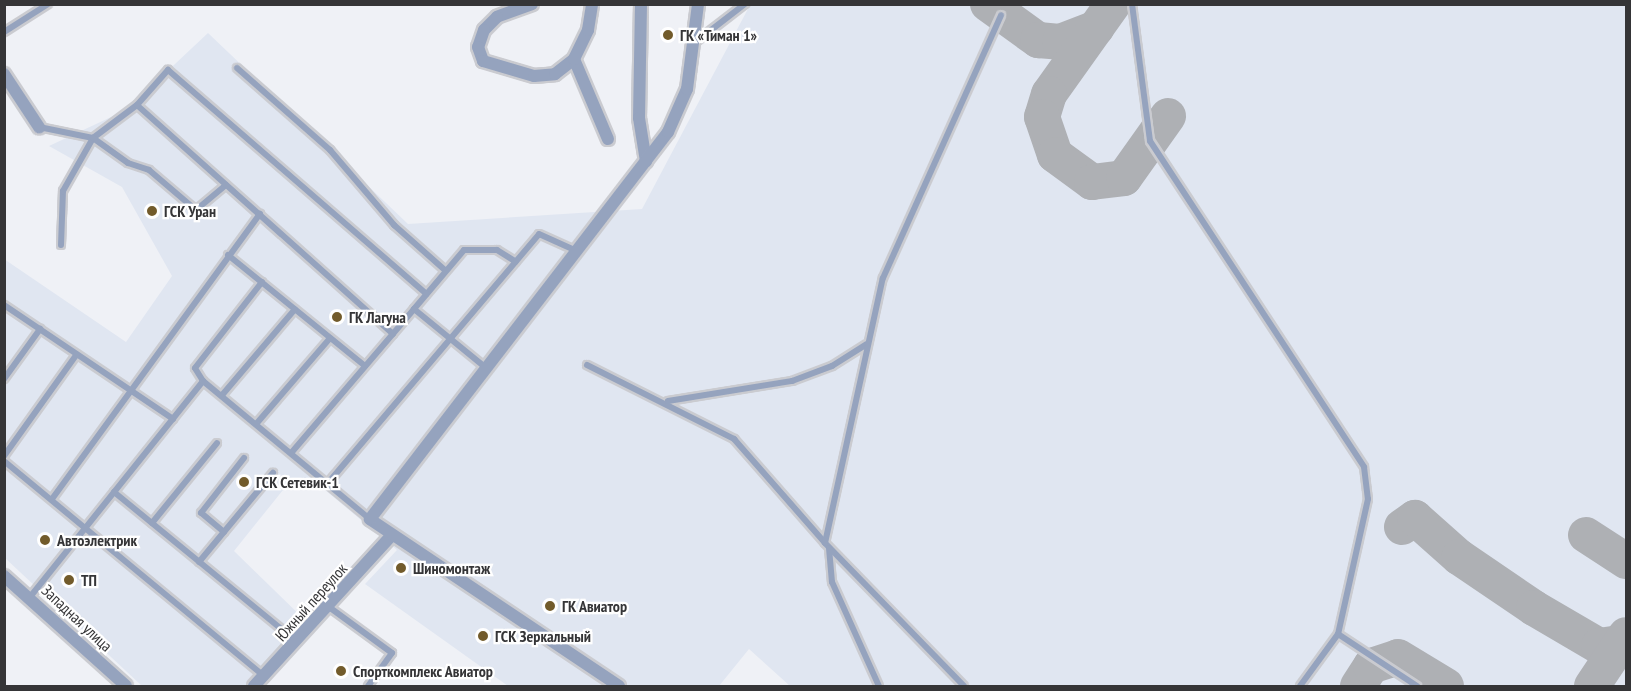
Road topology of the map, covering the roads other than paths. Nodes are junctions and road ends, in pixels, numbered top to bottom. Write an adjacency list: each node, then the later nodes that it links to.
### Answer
1 (48, 4): 9 (lane)
2 (532, 4): 11 (street)
3 (592, 4): 11 (street)
4 (641, 4): 18 (street)
5 (698, 4): 10 (street)
6 (745, 4): 10 (lane)
7 (1131, 4): 66 (lane)
8 (1001, 15): 35 (lane)
9 (4, 32)
10 (693, 44): 18 (street)
11 (574, 59): 17 (street)
12 (237, 68): 25 (lane)
13 (4, 74): 15 (street)
14 (137, 105): 16 (lane); 19 (lane); 27 (lane)
15 (39, 127): 16 (lane)
16 (93, 138): 19 (lane); 21 (lane)
17 (608, 139)
18 (646, 161): 22 (street)
19 (226, 185): 20 (lane)
20 (260, 214): 23 (lane); 32 (lane)
21 (61, 245)
22 (577, 251): 24 (lane); 39 (street)
23 (228, 255): 26 (lane); 42 (lane)
24 (516, 262): 25 (lane); 34 (lane)
25 (446, 271): 27 (lane)
26 (262, 282): 29 (lane); 41 (lane)
27 (427, 294): 30 (lane)
28 (4, 305): 31 (lane)
29 (295, 309): 33 (lane); 43 (lane)
30 (414, 309): 32 (lane); 34 (lane)
31 (40, 329): 36 (lane); 40 (lane)
32 (393, 334): 38 (lane)
33 (330, 338): 38 (lane); 46 (lane)
34 (450, 339): 39 (lane); 53 (lane)
35 (867, 344): 44 (lane); 61 (lane)
36 (76, 354): 42 (lane); 49 (lane)
37 (587, 365): 44 (lane)
38 (365, 366): 48 (lane)
39 (486, 368): 56 (street)
40 (4, 379)
41 (203, 381): 43 (lane); 45 (lane)
42 (129, 389): 45 (lane); 55 (lane)
43 (223, 394): 46 (lane)
44 (667, 401): 61 (lane)
45 (173, 419): 54 (lane)
46 (257, 423): 48 (lane)
47 (217, 443): 57 (lane)
48 (292, 452): 53 (lane)
49 (4, 456)
50 (244, 458): 59 (lane)
51 (4, 461): 55 (lane)
52 (273, 474): 59 (lane)
53 (328, 483): 56 (lane)
54 (114, 492): 57 (lane); 58 (lane)
55 (52, 499): 58 (lane)
56 (370, 519): 60 (street)
57 (152, 523): 62 (lane)
58 (86, 527): 64 (lane); 68 (lane)
59 (224, 532): 62 (lane)
60 (390, 537): 65 (street, Южный переулок); 72 (street)
61 (827, 545): 73 (lane); 74 (lane)
62 (199, 562): 67 (lane)
63 (4, 576): 64 (street, Западная улица)
64 (30, 597): 69 (street, Западная улица)
65 (328, 607): 67 (street, Южный переулок); 71 (lane)
66 (1338, 633): 75 (lane); 76 (lane)
67 (298, 642): 68 (street, Южный переулок)
68 (264, 676): 70 (street, Южный переулок)
69 (126, 687)
70 (254, 687)
71 (368, 687)
72 (620, 687)
73 (879, 687)
74 (964, 687)
75 (1300, 687)
76 (1417, 687)

